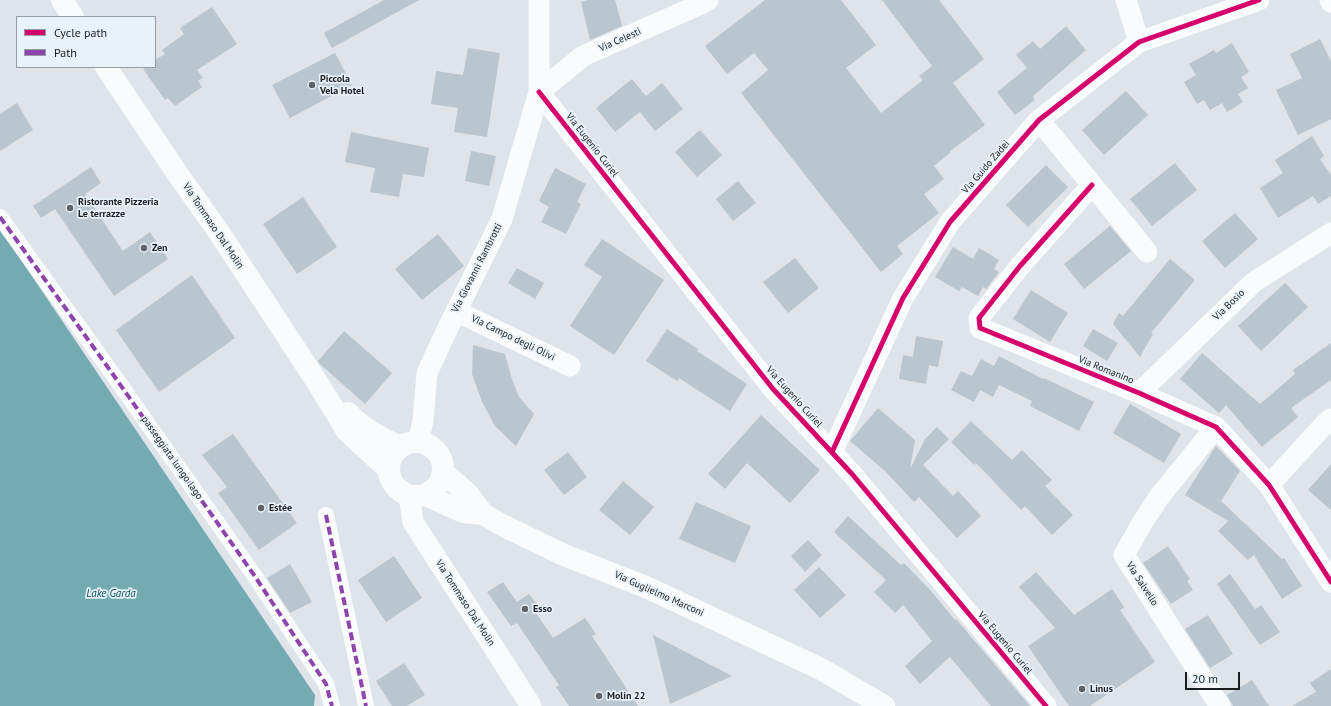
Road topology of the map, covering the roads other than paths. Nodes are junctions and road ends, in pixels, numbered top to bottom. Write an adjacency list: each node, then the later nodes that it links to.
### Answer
1 (62, 0): 6 (main road)
2 (540, 0): 9 (street, Via Giovanni Rambrotti)
3 (708, 0): 9 (street, Via Celesti)
4 (1126, 0): 7 (street)
5 (1259, 0): 7 (street, Via Guido Zadei)
6 (72, 16)
7 (1139, 42): 10 (street, Via Guido Zadei)
8 (107, 68): 17 (main road, Via Tommaso Dal Molin)
9 (539, 92): 15 (street, Via Giovanni Rambrotti); 22 (street, Via Eugenio Curiel)
10 (1039, 120): 11 (street); 22 (street, Via Guido Zadei)
11 (1092, 185): 14 (street); 18 (street, Via Romanino)
12 (0, 217): 30 (street, passeggiata lungo lago)
13 (1331, 232): 18 (street, Via Bosio)
14 (1147, 252)
15 (456, 311): 16 (street, Via Campo degli Olivi); 21 (street, Via Giovanni Rambrotti)
16 (570, 366)
17 (319, 385): 21 (main road, Via Tommaso Dal Molin); 23 (main road, Via Tommaso Dal Molin)
18 (1139, 393): 20 (street, Via Romanino)
19 (1331, 419): 25 (street)
20 (1216, 427): 25 (street, Via Romanino); 35 (street, Via Salvello)
21 (409, 445): 23 (main road); 24 (main road)
22 (832, 452): 34 (street, Via Eugenio Curiel)
23 (388, 469): 26 (main road)
24 (443, 472): 26 (main road); 27 (main road, Via Guglielmo Marconi)
25 (1269, 485): 29 (street, Via Romanino)
26 (417, 495): 27 (main road); 32 (street, Via Tommaso Dal Molin)
27 (483, 514): 33 (main road, Via Guglielmo Marconi)
28 (326, 515): 31 (street)
29 (1331, 582)
30 (332, 706)
31 (366, 706)
32 (531, 706)
33 (884, 706)
34 (1046, 706)
35 (1220, 706)

